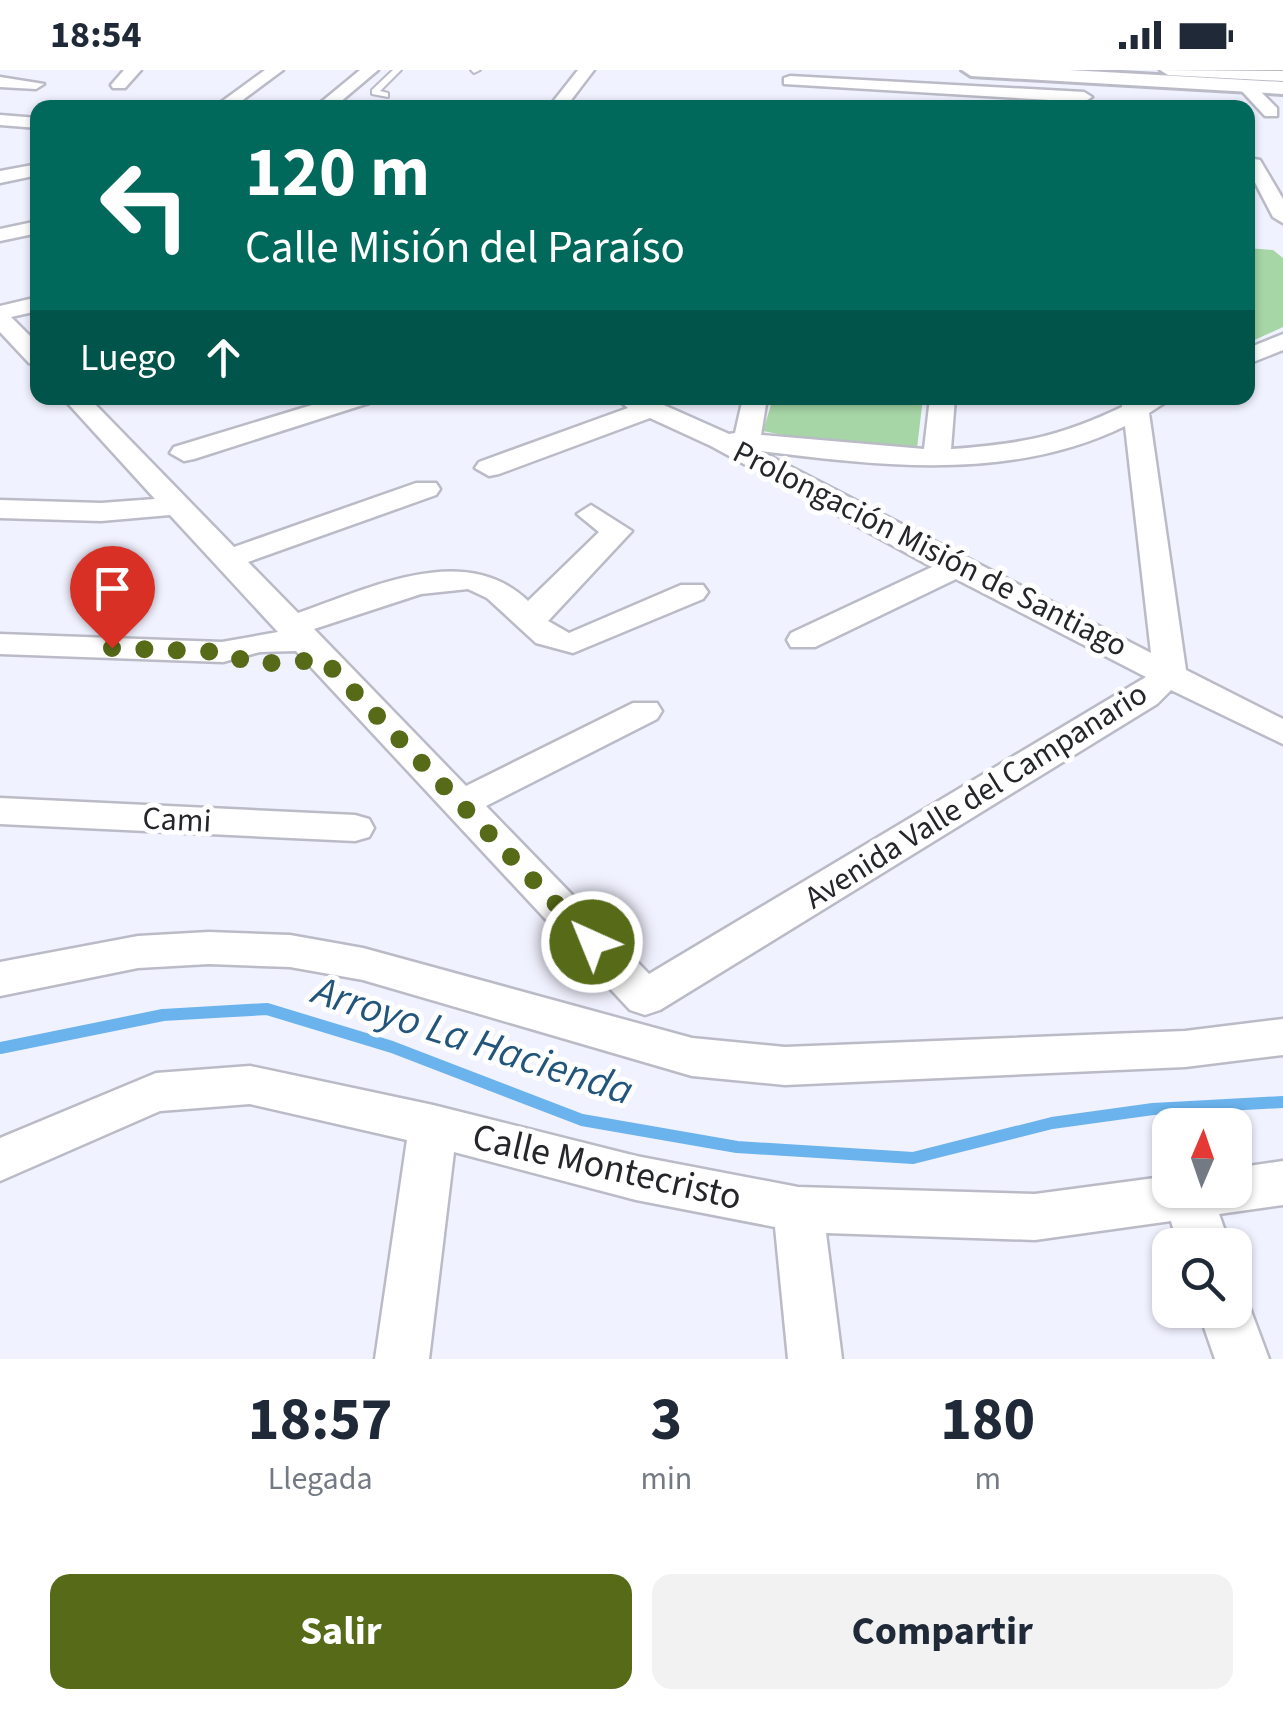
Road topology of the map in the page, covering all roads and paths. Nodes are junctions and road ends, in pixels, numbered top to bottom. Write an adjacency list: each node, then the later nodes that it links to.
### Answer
1 (133, 70): 12 (street)
2 (276, 70): 15 (street)
3 (370, 70): 16 (street)
4 (397, 70): 13 (lane)
5 (586, 70): 17 (street)
6 (971, 70): 8 (street)
7 (1168, 70): 14 (street)
8 (1081, 73): 14 (street); 19 (street)
9 (0, 82): 11 (street)
10 (788, 82): 18 (street)
11 (36, 84)
12 (119, 86)
13 (385, 95)
14 (1280, 97): 20 (street)
15 (232, 100)
16 (332, 100)
17 (562, 100)
18 (1054, 100)
19 (1084, 100)
20 (1255, 107)
21 (0, 120): 22 (street)
22 (30, 122)
23 (1255, 163): 24 (street)
24 (1279, 166)
25 (1255, 169): 28 (street)
26 (30, 170): 27 (street)
27 (0, 176)
28 (1283, 217)
29 (30, 229): 30 (street)
30 (0, 236)
31 (30, 307): 32 (street)
32 (0, 316): 34 (street)
33 (1283, 341): 35 (street)
34 (30, 349)
35 (1255, 354)
36 (82, 405): 50 (street)
37 (338, 405): 45 (street)
38 (636, 405): 47 (street)
39 (641, 405): 44 (street, Prolongación Misión de Santiago)
40 (752, 405): 44 (street)
41 (941, 405): 46 (street)
42 (1136, 405): 46 (street)
43 (1143, 405): 59 (street, Avenida Valle del Campanario)
44 (734, 440): 46 (street); 53 (street, Prolongación Misión de Santiago)
45 (184, 453)
46 (937, 458)
47 (489, 468)
48 (426, 489): 52 (street)
49 (5, 503): 50 (street)
50 (182, 510): 52 (street)
51 (591, 514): 55 (street)
52 (228, 559): 57 (street)
53 (956, 567): 56 (street); 59 (street, Prolongación Misión de Santiago)
54 (692, 592): 55 (street)
55 (527, 620): 57 (street)
56 (803, 640)
57 (307, 642): 58 (street); 62 (street)
58 (0, 644)
59 (1170, 674): 61 (street, Prolongación Misión de Santiago); 66 (street, Avenida Valle del Campanario)
60 (644, 711): 62 (street)
61 (1283, 733)
62 (460, 804): 66 (street)
63 (0, 811): 64 (street, Cami)
64 (355, 828)
65 (0, 979): 68 (street)
66 (644, 998): 68 (street)
67 (1283, 1037): 68 (street)
68 (626, 1040)
69 (433, 1126): 70 (street, Calle Montecristo); 74 (street, Calle Montecristo); 76 (street)
70 (0, 1160)
71 (1283, 1183): 72 (street, Calle Montecristo)
72 (1252, 1187)
73 (1152, 1201): 74 (street, Calle Montecristo)
74 (798, 1209): 77 (street)
75 (1232, 1328): 78 (street)
76 (402, 1359)
77 (815, 1359)
78 (1242, 1359)

